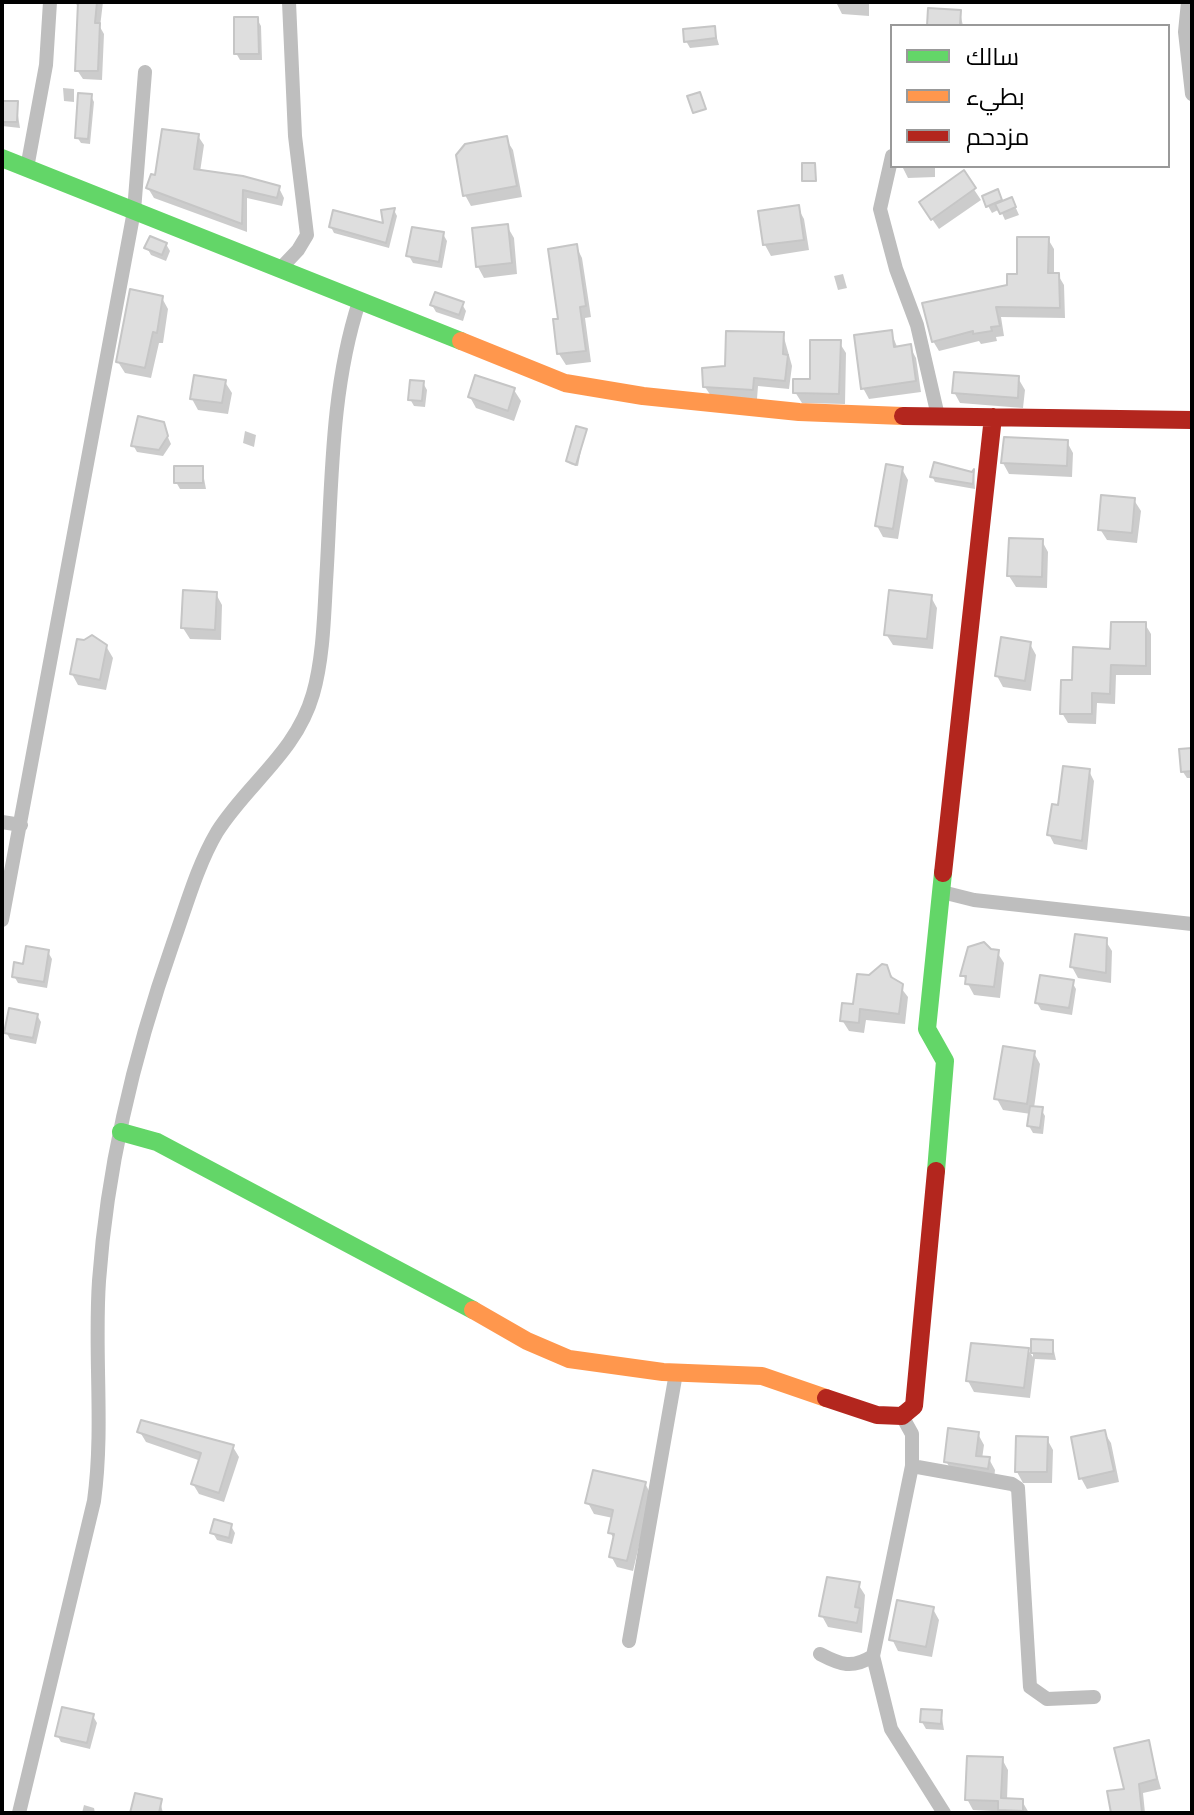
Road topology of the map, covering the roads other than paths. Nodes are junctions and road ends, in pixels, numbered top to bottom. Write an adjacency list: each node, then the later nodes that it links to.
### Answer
1 (50, 2): 8 (street)
2 (289, 2): 10 (street)
3 (1188, 2): 5 (street)
4 (145, 72): 9 (street)
5 (1192, 94)
6 (2, 158): 8 (main road)
7 (890, 165): 12 (street)
8 (27, 168): 9 (main road)
9 (134, 211): 10 (main road); 16 (street)
10 (280, 269): 11 (main road)
11 (359, 302): 12 (main road); 20 (street)
12 (938, 416): 13 (main road)
13 (993, 417): 14 (main road); 17 (main road)
14 (1192, 420)
15 (2, 822): 16 (street)
16 (21, 825): 18 (street)
17 (942, 892): 19 (street); 22 (main road)
18 (2, 920)
19 (1192, 924)
20 (121, 1132): 21 (main road); 28 (street)
21 (676, 1373): 22 (main road); 24 (street)
22 (902, 1416): 23 (street)
23 (912, 1466): 26 (street); 27 (street)
24 (629, 1641)
25 (820, 1654): 26 (street)
26 (873, 1656): 29 (street)
27 (1094, 1697)
28 (19, 1813)
29 (944, 1813)

